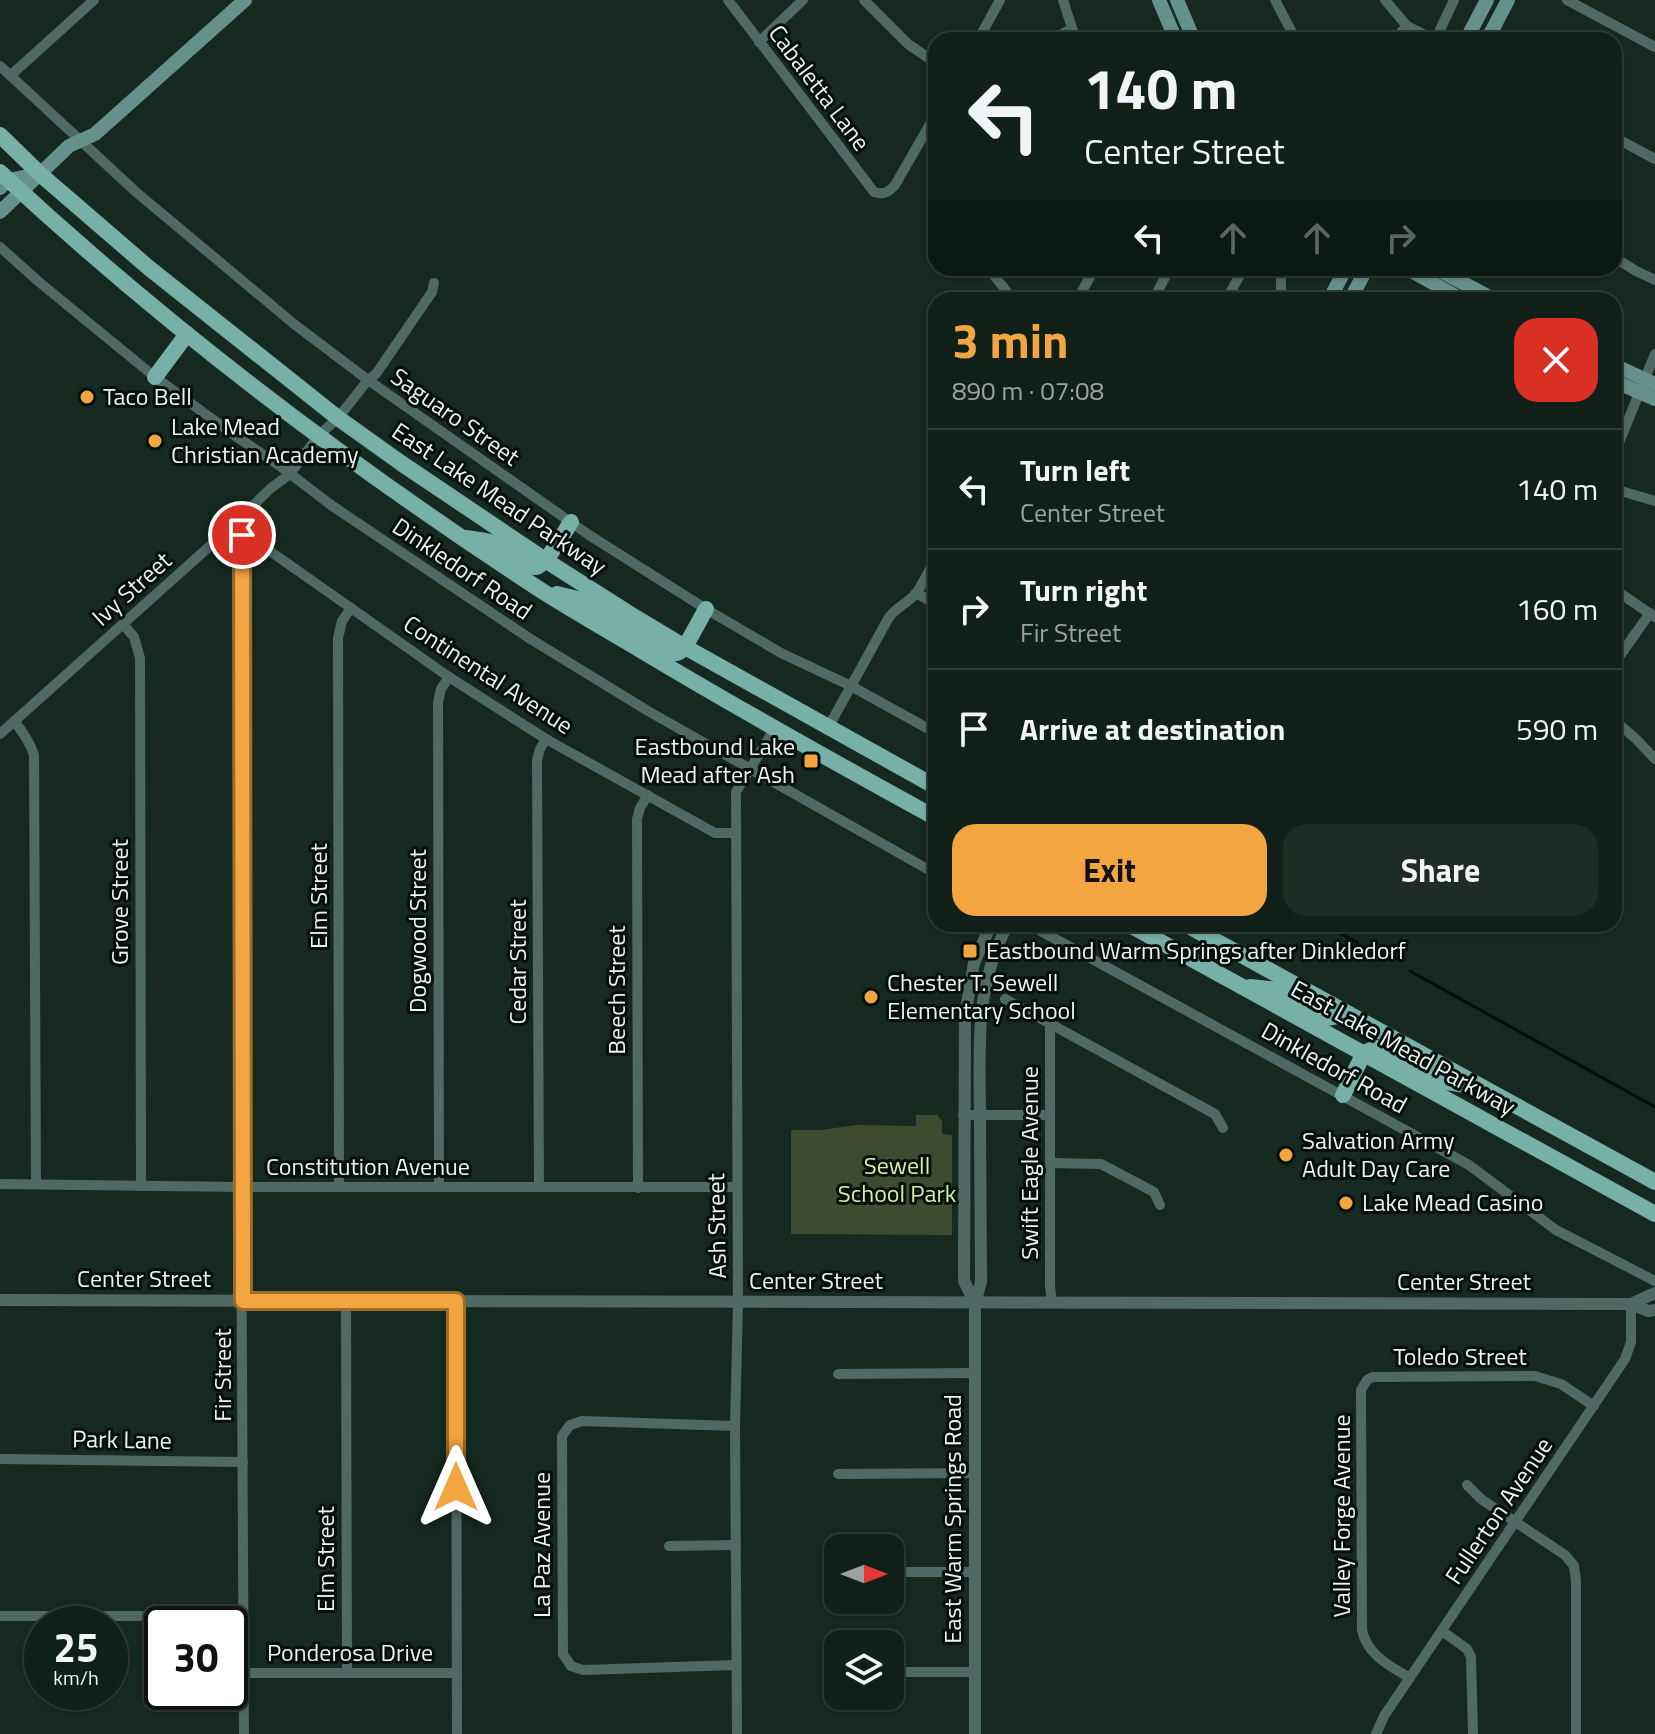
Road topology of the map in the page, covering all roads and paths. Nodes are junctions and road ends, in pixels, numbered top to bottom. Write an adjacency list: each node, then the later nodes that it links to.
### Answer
1 (94, 0): 31 (street)
2 (245, 0): 34 (main road)
3 (728, 0): 27 (street, Cabaletta Lane)
4 (803, 0): 27 (street)
5 (864, 0): 29 (street)
6 (1000, 0): 17 (street)
7 (1063, 0): 18 (street)
8 (1159, 0): 19 (main road)
9 (1177, 0): 20 (main road)
10 (1275, 0): 21 (street)
11 (1385, 0): 16 (street)
12 (1454, 0): 24 (street)
13 (1487, 0): 25 (main road)
14 (1508, 0): 26 (main road)
15 (1567, 0): 28 (street)
16 (1407, 26): 22 (street); 23 (street)
17 (982, 32)
18 (1073, 32)
19 (1173, 32)
20 (1191, 32)
21 (1292, 32)
22 (1401, 32)
23 (1418, 32)
24 (1439, 32)
25 (1470, 32)
26 (1491, 32)
27 (759, 42): 33 (street, Cabaletta Lane)
28 (1655, 47)
29 (928, 58)
30 (0, 66): 31 (street, Saguaro Street)
31 (10, 76): 34 (street, Saguaro Street)
32 (0, 135): 37 (main road, East Lake Mead Parkway)
33 (928, 135)
34 (80, 141): 37 (main road); 53 (street, Saguaro Street)
35 (1622, 141): 36 (street)
36 (1655, 159)
37 (40, 174): 38 (main road); 39 (main road); 57 (main road, East Lake Mead Parkway)
38 (3, 180): 39 (main road, East Lake Mead Parkway)
39 (21, 192): 40 (main road); 49 (main road, East Lake Mead Parkway)
40 (0, 212)
41 (0, 247): 52 (street, Dinkledorf Road)
42 (1622, 262): 45 (street)
43 (1420, 276): 47 (main road)
44 (1450, 276): 48 (main road)
45 (1655, 280)
46 (434, 283): 53 (street, Ivy Street)
47 (1449, 292)
48 (1480, 292)
49 (187, 334): 52 (main road); 58 (main road, East Lake Mead Parkway)
50 (1655, 354): 55 (street)
51 (1622, 370): 55 (main road)
52 (155, 377): 60 (street, Dinkledorf Road)
53 (368, 380): 57 (street, Ivy Street); 63 (street, Saguaro Street)
54 (1622, 382): 55 (main road)
55 (1646, 385): 56 (main road); 59 (street)
56 (1655, 399)
57 (338, 418): 58 (street, Ivy Street); 67 (main road, East Lake Mead Parkway)
58 (319, 435): 60 (street, Ivy Street); 66 (main road, East Lake Mead Parkway)
59 (1622, 438)
60 (290, 474): 64 (street, Ivy Street); 89 (street, Dinkledorf Road)
61 (1622, 491): 62 (street)
62 (1655, 501)
63 (571, 522): 67 (main road); 74 (street, Saguaro Street)
64 (230, 528): 65 (street, Continental Avenue); 76 (street, Ivy Street)
65 (242, 535): 73 (street, Continental Avenue); 116 (street, Fir Street)
66 (461, 537): 67 (main road); 69 (main road, East Lake Mead Parkway)
67 (545, 560): 77 (main road, East Lake Mead Parkway)
68 (928, 571): 70 (street)
69 (540, 590): 77 (main road); 84 (main road, East Lake Mead Parkway)
70 (916, 593): 72 (street); 80 (street)
71 (1622, 594): 75 (street)
72 (928, 600)
73 (351, 608): 79 (street, Continental Avenue); 117 (street, Elm Street)
74 (706, 609): 77 (main road); 80 (street, Saguaro Street)
75 (1652, 615): 78 (street)
76 (123, 624): 81 (street, Ivy Street); 115 (street, Grove Street)
77 (685, 647): 82 (main road, East Lake Mead Parkway)
78 (1622, 654)
79 (449, 677): 87 (street, Continental Avenue); 118 (street, Dogwood Street)
80 (851, 686): 82 (street); 85 (street, Saguaro Street)
81 (14, 721): 86 (street, Ivy Street); 114 (street)
82 (829, 726): 90 (main road, East Lake Mead Parkway)
83 (1622, 727): 88 (street)
84 (775, 728): 89 (street, Ash Street); 92 (main road, East Lake Mead Parkway)
85 (928, 729)
86 (0, 734)
87 (546, 739): 91 (street, Continental Avenue); 119 (street, Cedar Street)
88 (1655, 759)
89 (749, 769): 93 (street, Ash Street); 94 (street, Dinkledorf Road)
90 (928, 782)
91 (648, 795): 93 (street, Continental Avenue); 121 (street, Beech Street)
92 (928, 814)
93 (736, 833): 120 (street, Ash Street)
94 (928, 870)
95 (988, 932): 107 (street, East Warm Springs Road)
96 (1004, 932): 108 (street, East Warm Springs Road)
97 (1043, 932): 106 (street, Dinkledorf Road)
98 (1142, 932): 100 (main road, East Lake Mead Parkway)
99 (1200, 932): 102 (main road, East Lake Mead Parkway)
100 (1240, 987): 102 (main road); 104 (main road, East Lake Mead Parkway)
101 (1005, 999): 103 (street)
102 (1349, 1014): 105 (main road, East Lake Mead Parkway)
103 (1050, 1023): 109 (street, Swift Eagle Avenue); 110 (street)
104 (1364, 1053): 105 (main road); 106 (main road); 123 (main road, East Lake Mead Parkway)
105 (1483, 1088): 112 (main road, East Lake Mead Parkway)
106 (1343, 1095): 124 (street, Dinkledorf Road)
107 (963, 1115): 108 (street); 131 (street, East Warm Springs Road)
108 (980, 1115): 109 (street); 131 (street, East Warm Springs Road)
109 (1049, 1115): 111 (street, Swift Eagle Avenue)
110 (1223, 1128)
111 (1050, 1163): 122 (street); 132 (street, Swift Eagle Avenue)
112 (1655, 1182)
113 (0, 1184): 114 (street, Constitution Avenue)
114 (36, 1184): 115 (street, Constitution Avenue)
115 (141, 1186): 116 (street, Constitution Avenue)
116 (241, 1187): 117 (street, Constitution Avenue); 127 (street, Fir Street)
117 (339, 1187): 118 (street, Constitution Avenue)
118 (439, 1187): 119 (street, Constitution Avenue)
119 (539, 1187): 121 (street, Constitution Avenue)
120 (736, 1187): 121 (street, Constitution Avenue); 130 (street, Ash Street)
121 (638, 1188)
122 (1160, 1205)
123 (1655, 1214)
124 (1655, 1281)
125 (1655, 1293): 133 (street, Center Street)
126 (0, 1300): 127 (street, Center Street)
127 (243, 1301): 128 (street, Center Street); 141 (street, Fir Street)
128 (346, 1301): 129 (street, Center Street); 158 (street, Elm Street)
129 (456, 1301): 130 (street, Center Street); 159 (street)
130 (738, 1302): 131 (street, Center Street); 139 (street, Ash Street)
131 (975, 1303): 132 (street, Center Street); 135 (street, East Warm Springs Road)
132 (1052, 1303): 133 (street, Center Street)
133 (1631, 1304): 134 (street, Center Street); 138 (street, Fullerton Avenue)
134 (1655, 1310)
135 (974, 1373): 136 (street); 142 (street, East Warm Springs Road)
136 (838, 1374)
137 (1367, 1380): 138 (street, Toledo Street); 160 (street, Valley Forge Avenue)
138 (1594, 1406): 145 (street, Fullerton Avenue)
139 (735, 1426): 146 (street, Ash Street); 154 (street, La Paz Avenue)
140 (0, 1459): 141 (street, Park Lane)
141 (243, 1462): 150 (street, Fir Street)
142 (975, 1473): 143 (street); 149 (street, East Warm Springs Road)
143 (838, 1474)
144 (1467, 1485): 145 (street)
145 (1516, 1522): 153 (street, Fullerton Avenue); 168 (street)
146 (736, 1545): 147 (street); 154 (street, Ash Street)
147 (669, 1546)
148 (904, 1572): 149 (street)
149 (975, 1572): 156 (street, East Warm Springs Road)
150 (244, 1606)
151 (0, 1616): 152 (street)
152 (144, 1616)
153 (1442, 1631): 160 (street, Fullerton Avenue); 167 (street)
154 (736, 1665): 164 (street, Ash Street)
155 (904, 1672): 156 (street)
156 (975, 1672): 165 (street, East Warm Springs Road)
157 (248, 1673): 158 (street, Ponderosa Drive)
158 (347, 1673): 159 (street, Ponderosa Drive)
159 (457, 1673): 163 (street)
160 (1410, 1678): 166 (street, Fullerton Avenue)
161 (244, 1710): 162 (street, Fir Street)
162 (244, 1734)
163 (457, 1734)
164 (737, 1734)
165 (975, 1734)
166 (1376, 1734)
167 (1473, 1734)
168 (1576, 1734)

